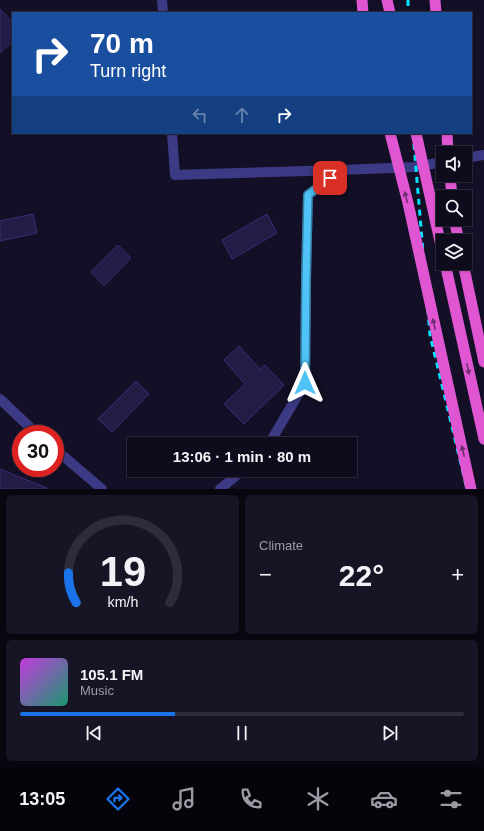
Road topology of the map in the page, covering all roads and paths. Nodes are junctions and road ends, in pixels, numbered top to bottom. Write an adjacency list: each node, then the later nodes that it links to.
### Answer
1 (162, 0): 5 (street)
2 (362, 0): 6 (highway)
3 (387, 0): 7 (highway)
4 (435, 0): 8 (highway)
5 (163, 12)
6 (363, 12)
7 (390, 12)
8 (436, 12)
9 (172, 134): 17 (street)
10 (390, 134): 30 (highway, one-way to 10, bridge)
11 (416, 134): 18 (highway, bridge)
12 (447, 134): 13 (highway)
13 (448, 146)
14 (484, 155): 15 (street)
15 (472, 157)
16 (436, 163): 17 (street)
17 (341, 170): 24 (street)
18 (438, 234)
19 (447, 270): 25 (highway, one-way to 25)
20 (464, 270): 21 (highway)
21 (484, 362)
22 (0, 399): 23 (street)
23 (27, 425)
24 (273, 437)
25 (484, 439)
26 (64, 457): 28 (street)
27 (235, 477): 29 (street)
28 (102, 489)
29 (220, 489)
30 (471, 489)

